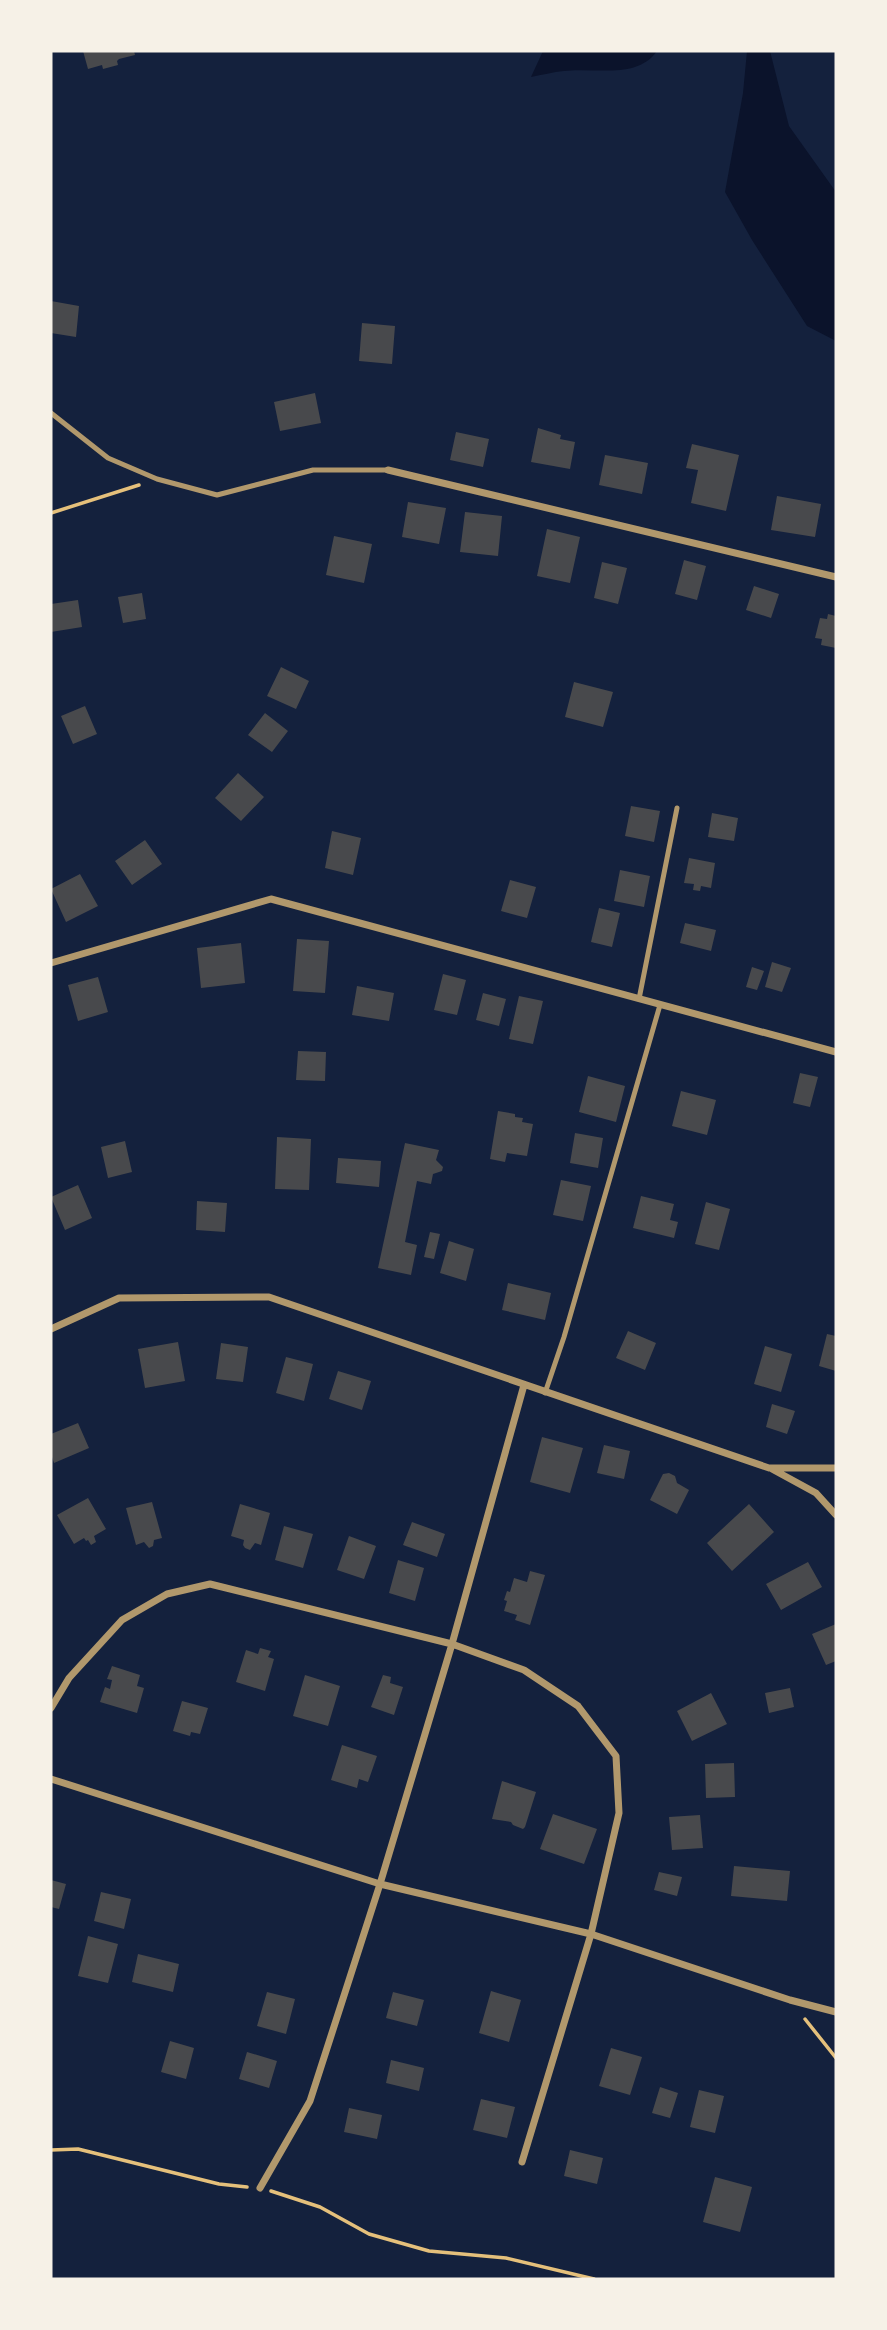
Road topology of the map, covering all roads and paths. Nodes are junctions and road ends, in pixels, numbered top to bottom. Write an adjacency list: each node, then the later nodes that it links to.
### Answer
1 (51, 413): 3 (lane)
2 (388, 470): 3 (lane); 5 (street)
3 (157, 479): 4 (path)
4 (51, 513)
5 (836, 577)
6 (677, 808): 8 (lane)
7 (51, 963): 8 (street)
8 (639, 999): 9 (street)
9 (660, 1005): 10 (street); 13 (lane)
10 (836, 1052)
11 (51, 1329): 12 (street)
12 (524, 1385): 13 (street); 17 (street)
13 (545, 1393): 14 (street)
14 (769, 1468): 15 (street); 16 (street)
15 (836, 1468)
16 (836, 1515)
17 (452, 1644): 18 (street); 20 (street); 21 (street)
18 (51, 1708)
19 (51, 1779): 20 (street)
20 (380, 1884): 21 (street); 27 (street)
21 (590, 1934): 22 (street); 26 (street)
22 (790, 2000): 23 (street); 24 (path)
23 (836, 2012)
24 (836, 2059)
25 (51, 2150): 27 (path)
26 (522, 2162)
27 (260, 2188): 28 (path)
28 (594, 2279)

